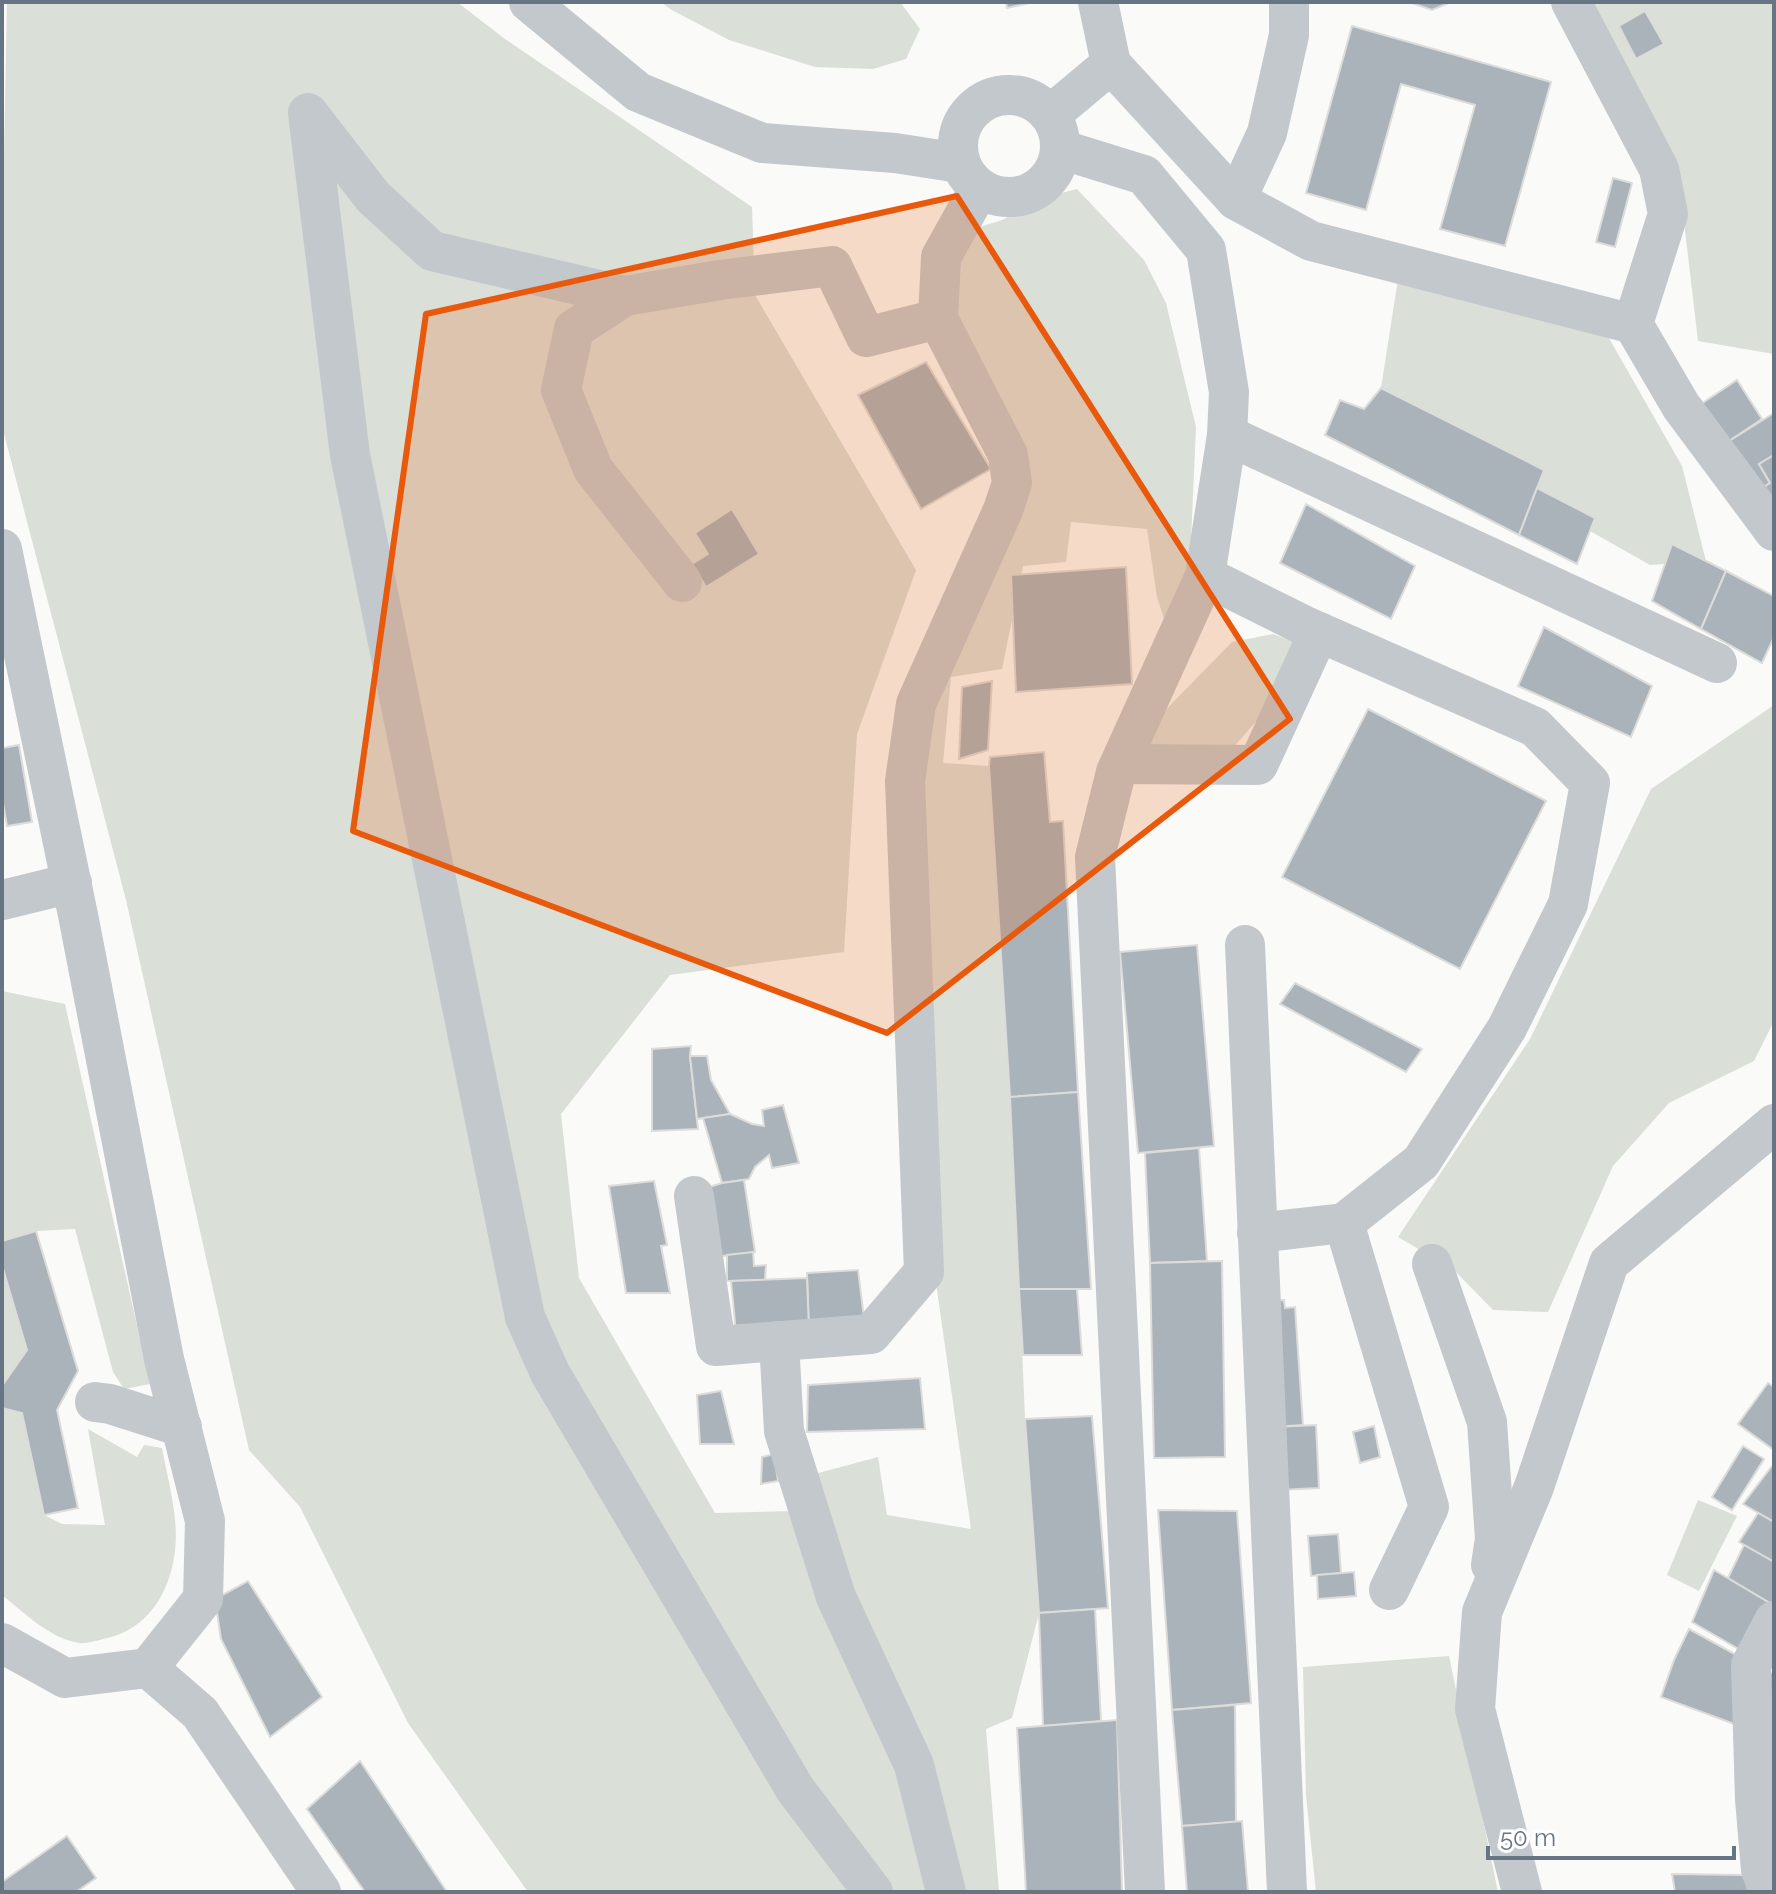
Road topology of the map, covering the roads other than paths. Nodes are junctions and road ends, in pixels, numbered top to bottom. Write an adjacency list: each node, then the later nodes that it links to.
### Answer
1 (529, 2): 7 (street)
2 (1098, 2): 5 (street)
3 (1289, 2): 8 (street)
4 (1571, 2): 11 (street)
5 (1111, 64): 6 (street); 8 (street)
6 (1055, 132): 7 (street); 7 (street); 12 (street)
7 (970, 176): 10 (street)
8 (1236, 200): 11 (street)
9 (625, 296): 10 (street); 16 (street); 38 (street)
10 (938, 319): 28 (street)
11 (1633, 324): 13 (street)
12 (1227, 435): 15 (street); 18 (street)
13 (1774, 531)
14 (2, 549): 20 (street)
15 (1205, 576): 17 (street); 19 (street)
16 (682, 582)
17 (1319, 632): 19 (street); 25 (street)
18 (1717, 663)
19 (1120, 764): 40 (street)
20 (72, 883): 21 (street); 30 (street)
21 (2, 900)
22 (1245, 945): 26 (street)
23 (1774, 1124): 32 (street)
24 (694, 1196): 28 (street)
25 (1344, 1223): 26 (street); 31 (street)
26 (1257, 1233): 41 (street)
27 (1432, 1264): 32 (street)
28 (779, 1341): 39 (street)
29 (95, 1402): 30 (street)
30 (182, 1427): 35 (street)
31 (1389, 1590)
32 (1482, 1612): 42 (street)
33 (1774, 1621): 36 (street)
34 (2, 1643): 35 (street)
35 (148, 1668): 37 (street)
36 (1770, 1882)
37 (321, 1892)
38 (873, 1892)
39 (946, 1892)
40 (1145, 1892)
41 (1287, 1892)
42 (1522, 1892)

